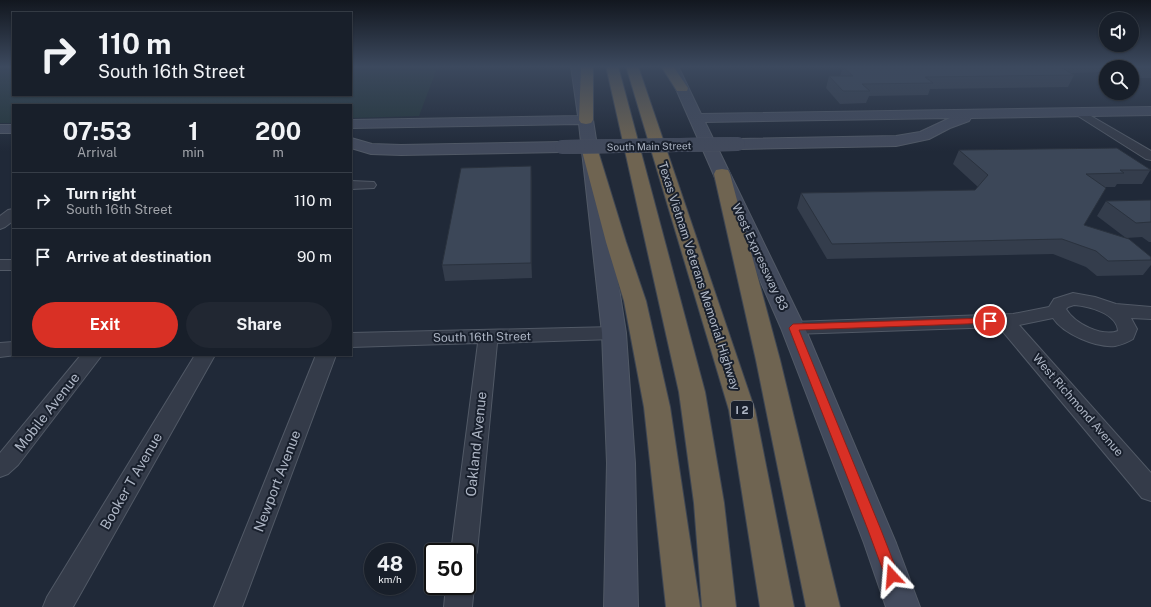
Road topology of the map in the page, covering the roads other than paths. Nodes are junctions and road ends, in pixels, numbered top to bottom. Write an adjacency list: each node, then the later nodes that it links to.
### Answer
1 (582, 94): 11 (street)
2 (586, 94): 11 (highway)
3 (619, 94): 53 (highway)
4 (641, 94): 54 (highway, Texas Vietnam Veterans Memorial Highway / I 2)
5 (685, 94): 10 (street, West Expressway 83)
6 (1151, 111): 7 (street, South Main Street)
7 (1079, 112): 8 (street, South Main Street); 20 (street)
8 (1007, 113): 9 (street, South Main Street); 16 (street, South Main Street)
9 (888, 115): 10 (street, South Main Street); 16 (street)
10 (697, 118): 21 (street, West Expressway 83)
11 (586, 120): 12 (street); 19 (street)
12 (390, 123): 13 (street); 18 (street)
13 (352, 124)
14 (0, 129): 15 (street)
15 (12, 129)
16 (896, 141): 18 (street, South Main Street, bridge)
17 (352, 143): 18 (street, South Main Street)
18 (401, 150)
19 (590, 152): 36 (street); 52 (highway)
20 (1151, 156)
21 (722, 174): 33 (street, West Expressway 83); 55 (highway)
22 (352, 185): 23 (street)
23 (369, 185)
24 (12, 214): 25 (street)
25 (0, 224)
26 (0, 265): 27 (street)
27 (12, 265)
28 (1110, 310): 29 (street); 30 (street); 35 (street)
29 (1058, 311): 31 (street); 34 (street)
30 (1151, 313)
31 (1009, 320): 33 (street); 34 (street); 45 (street, West Richmond Avenue)
32 (1151, 322): 35 (street)
33 (793, 328): 56 (street, West Expressway 83)
34 (1075, 328): 35 (street)
35 (1127, 328)
36 (614, 333): 37 (street, South 16th Street); 51 (street)
37 (488, 337): 38 (street, South 16th Street); 46 (street, Oakland Avenue)
38 (352, 340)
39 (0, 350): 40 (street)
40 (12, 350)
41 (91, 356): 44 (street, Mobile Avenue)
42 (204, 356): 48 (street, Booker T Avenue)
43 (326, 356): 49 (street, Newport Avenue)
44 (0, 467)
45 (1151, 490)
46 (465, 543)
47 (459, 595): 50 (street)
48 (57, 607)
49 (228, 607)
50 (458, 607)
51 (621, 607)
52 (683, 607)
53 (719, 607)
54 (777, 607)
55 (823, 607)
56 (903, 607)

